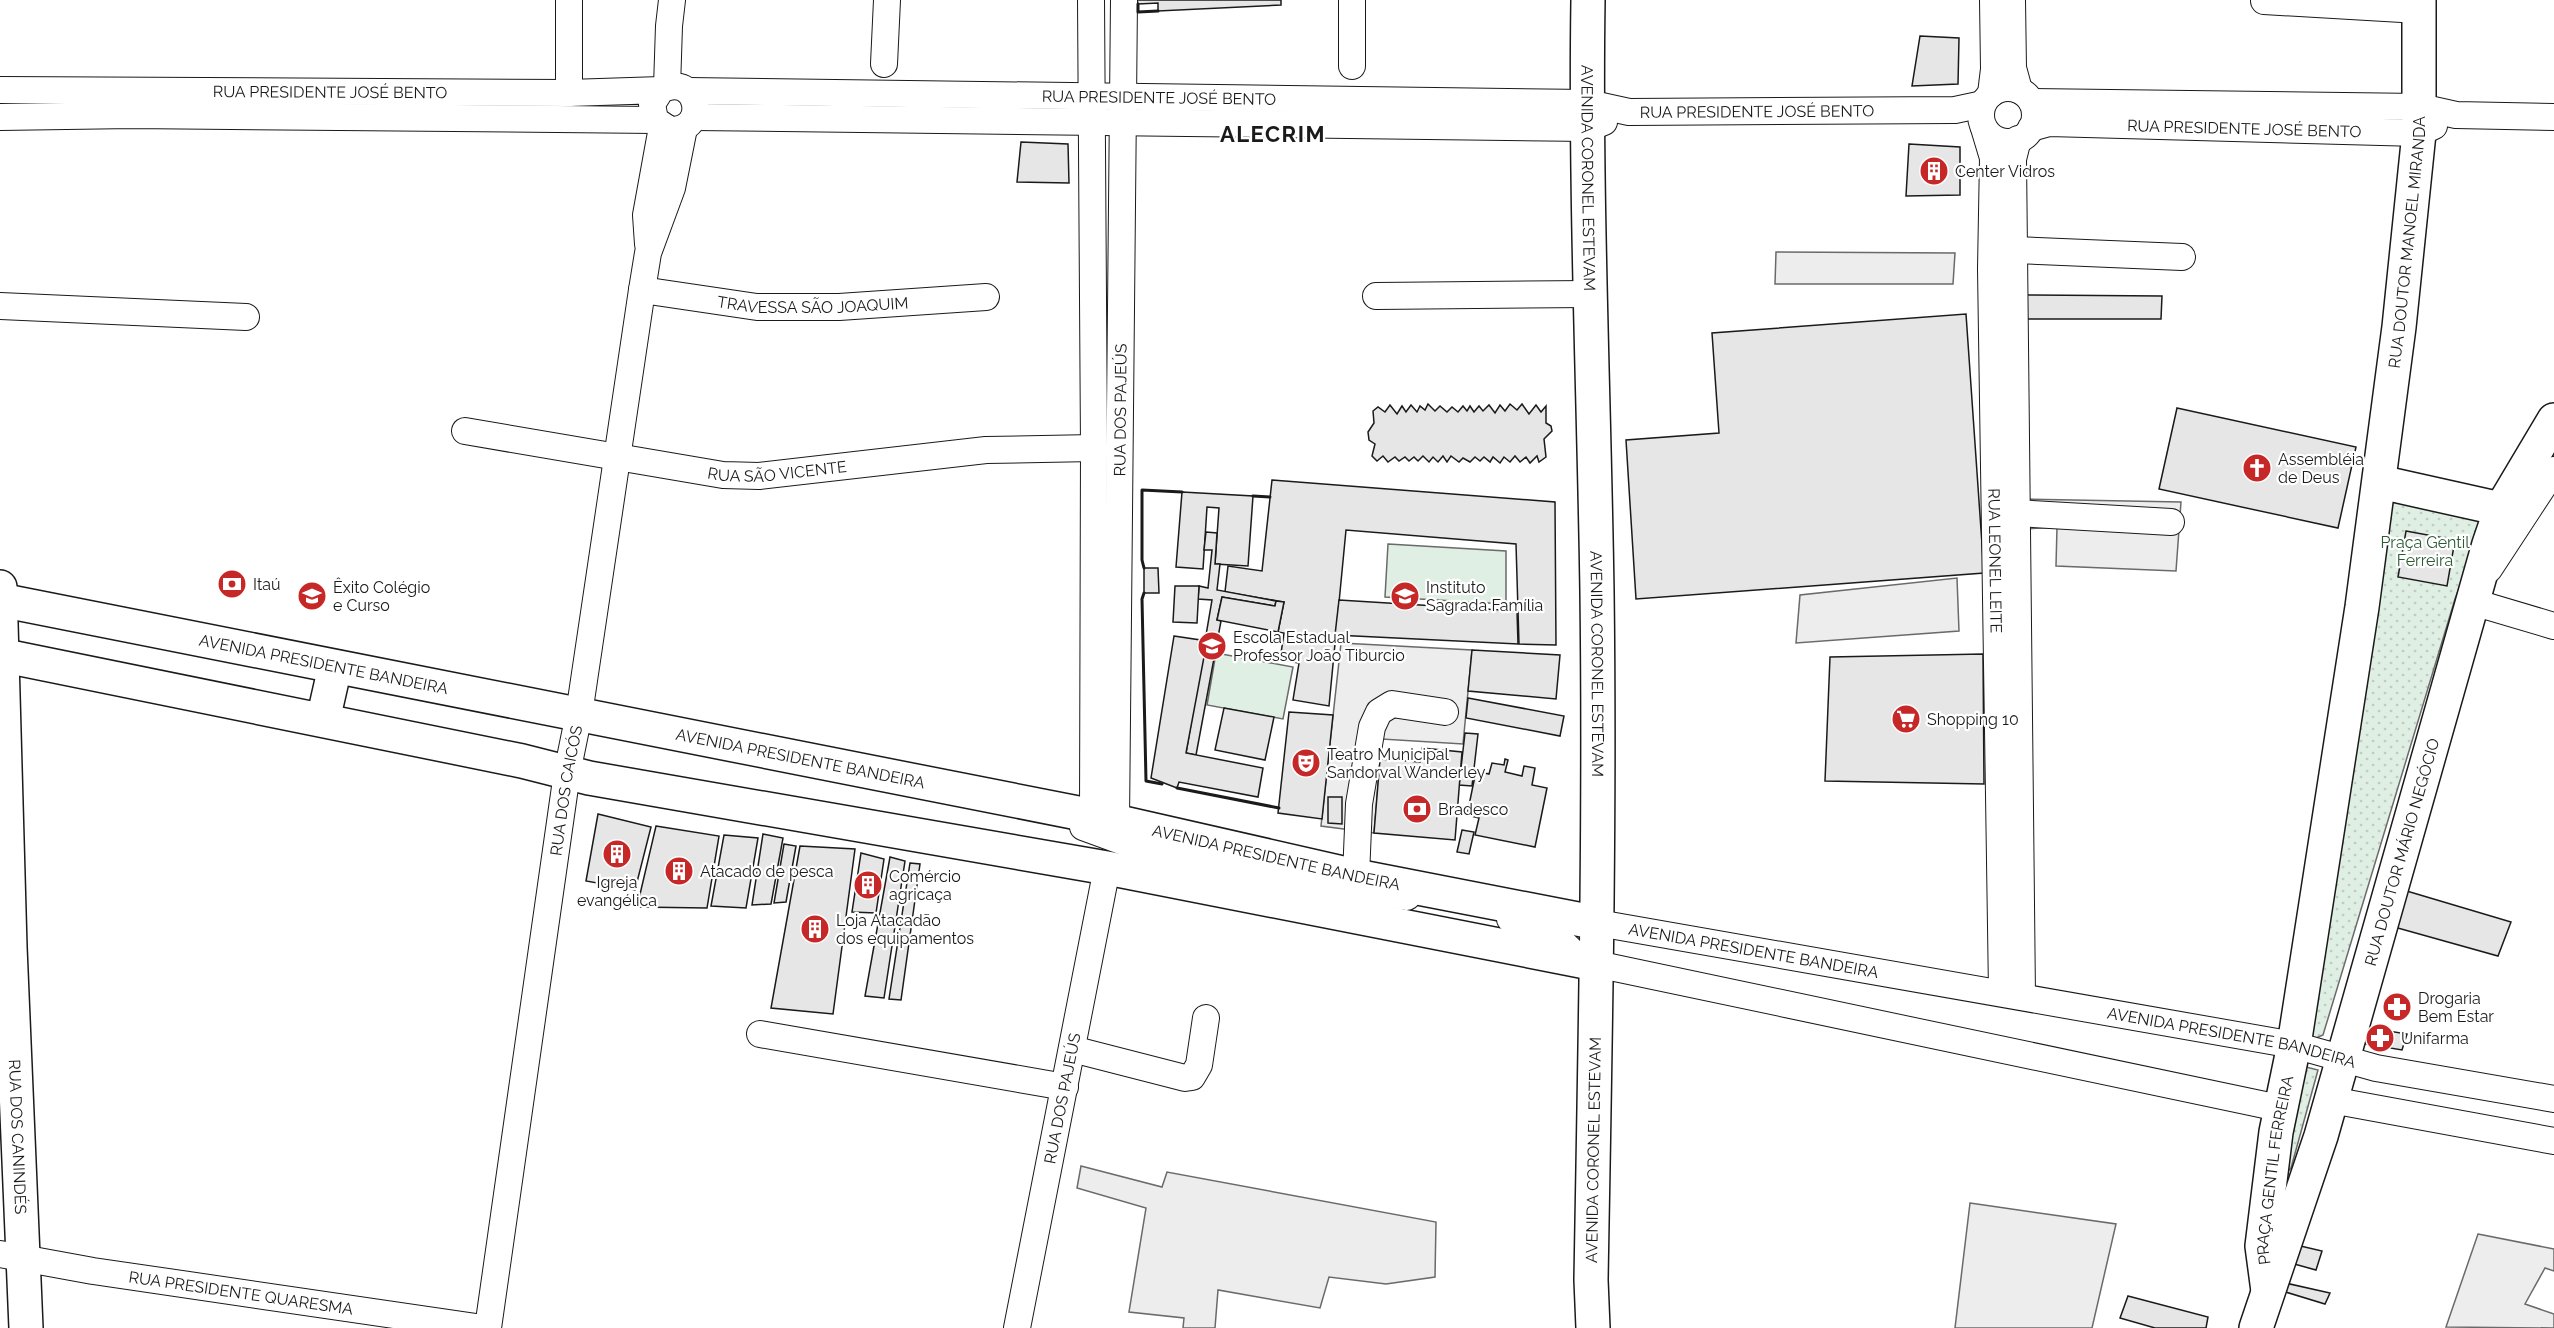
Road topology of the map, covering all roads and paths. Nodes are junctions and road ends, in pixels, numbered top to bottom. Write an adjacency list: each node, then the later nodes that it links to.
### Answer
1 (569, 0): 20 (street)
2 (672, 0): 16 (street)
3 (684, 0): 16 (street)
4 (887, 0): 13 (street)
5 (1091, 0): 22 (street, RUA DOS PAJEÚS)
6 (1124, 0): 23 (street, RUA DOS PAJEÚS)
7 (1352, 0): 14 (street)
8 (1588, 0): 29 (main road, AVENIDA CORONEL ESTEVAM)
9 (1993, 0): 26 (street)
10 (2012, 0): 24 (street)
11 (2264, 1): 12 (street)
12 (2419, 5): 34 (main road, RUA DOUTOR MANOEL MIRANDA)
13 (884, 64)
14 (1352, 66)
15 (133, 89): 17 (street, RUA PRESIDENTE JOSÉ BENTO); 18 (street, RUA PRESIDENTE JOSÉ BENTO); 27 (street)
16 (674, 89): 20 (street, RUA PRESIDENTE JOSÉ BENTO); 21 (street, RUA PRESIDENTE JOSÉ BENTO); 37 (street); 37 (street, RUA DOS CAICÓS)
17 (0, 90)
18 (300, 91): 19 (street, RUA PRESIDENTE JOSÉ BENTO); 28 (street)
19 (474, 92): 20 (street, RUA PRESIDENTE JOSÉ BENTO); 32 (street)
20 (569, 93)
21 (907, 93): 22 (street, RUA PRESIDENTE JOSÉ BENTO); 33 (street)
22 (1092, 94): 23 (street, RUA PRESIDENTE JOSÉ BENTO); 35 (street, RUA DOS PAJEÚS)
23 (1123, 95): 25 (street, RUA PRESIDENTE JOSÉ BENTO); 36 (street, RUA DOS PAJEÚS)
24 (2025, 96): 26 (street); 34 (street, RUA PRESIDENTE JOSÉ BENTO); 39 (street)
25 (1368, 99): 29 (street, RUA PRESIDENTE JOSÉ BENTO); 38 (street)
26 (1985, 111): 29 (street, RUA PRESIDENTE JOSÉ BENTO); 39 (street); 48 (street, RUA LEONEL LEITE)
27 (132, 115): 28 (street, RUA PRESIDENTE JOSÉ BENTO); 30 (street, RUA PRESIDENTE JOSÉ BENTO)
28 (300, 116): 32 (street, RUA PRESIDENTE JOSÉ BENTO)
29 (1588, 116): 38 (street, RUA PRESIDENTE JOSÉ BENTO); 43 (main road, AVENIDA CORONEL ESTEVAM)
30 (0, 117)
31 (2554, 117): 34 (street, RUA PRESIDENTE JOSÉ BENTO)
32 (473, 118): 37 (street, RUA PRESIDENTE JOSÉ BENTO)
33 (907, 120): 35 (street, RUA PRESIDENTE JOSÉ BENTO); 37 (street, RUA PRESIDENTE JOSÉ BENTO)
34 (2420, 120): 39 (street, RUA PRESIDENTE JOSÉ BENTO); 54 (main road, RUA DOUTOR MANOEL MIRANDA)
35 (1091, 121): 36 (street, RUA PRESIDENTE JOSÉ BENTO); 51 (street, RUA DOS PAJEÚS)
36 (1122, 121): 38 (street, RUA PRESIDENTE JOSÉ BENTO); 70 (street, RUA DOS PAJEÚS)
37 (674, 123): 42 (street, RUA DOS CAICÓS)
38 (1368, 125)
39 (2025, 133): 40 (street, RUA LEONEL LEITE)
40 (2014, 250): 41 (street); 48 (street, RUA LEONEL LEITE)
41 (2182, 257)
42 (642, 290): 45 (street, TRAVESSA SÃO JOAQUIM); 52 (street, RUA DOS CAICÓS)
43 (1590, 294): 44 (street); 73 (main road, AVENIDA CORONEL ESTEVAM)
44 (1376, 296)
45 (986, 297)
46 (0, 306): 47 (street)
47 (246, 317)
48 (2004, 407): 56 (street, RUA LEONEL LEITE); 60 (street, RUA LEONEL LEITE)
49 (2554, 420): 55 (main road, RUA DOUTOR MÁRIO NEGÓCIO)
50 (465, 431): 52 (street, RUA SÃO VICENTE)
51 (1094, 448): 52 (street, RUA SÃO VICENTE); 70 (street, RUA DOS PAJEÚS)
52 (618, 458): 66 (street, RUA DOS CAICÓS)
53 (2554, 470): 59 (street)
54 (2380, 482): 55 (main road); 79 (main road, PRAÇA GENTIL FERREIRA)
55 (2501, 509): 59 (main road, RUA DOUTOR MÁRIO NEGÓCIO)
56 (2015, 513): 57 (street); 60 (street, RUA LEONEL LEITE)
57 (2171, 522)
58 (0, 587): 61 (main road, RUA DOS CANINDÉS)
59 (2475, 594): 62 (street); 81 (main road, RUA DOUTOR MÁRIO NEGÓCIO)
60 (2006, 599): 76 (street, RUA LEONEL LEITE)
61 (0, 600): 63 (main road, RUA DOS CANINDÉS); 64 (main road, AVENIDA PRESIDENTE BANDEIRA)
62 (2554, 626)
63 (1, 655): 67 (main road); 74 (main road, RUA DOS CANINDÉS)
64 (335, 667): 66 (main road, AVENIDA PRESIDENTE BANDEIRA); 67 (main road)
65 (1445, 712): 72 (street)
66 (579, 714): 68 (street, RUA DOS CAICÓS); 69 (main road, AVENIDA PRESIDENTE BANDEIRA)
67 (323, 720): 68 (main road)
68 (567, 773): 71 (main road); 93 (street, RUA DOS CAICÓS)
69 (1053, 808): 70 (main road, AVENIDA PRESIDENTE BANDEIRA); 72 (street)
70 (1104, 819): 72 (main road, AVENIDA PRESIDENTE BANDEIRA)
71 (1107, 868): 75 (main road); 80 (street, RUA DOS PAJEÚS)
72 (1356, 876): 73 (main road, AVENIDA PRESIDENTE BANDEIRA)
73 (1598, 923): 75 (main road, AVENIDA CORONEL ESTEVAM); 76 (street, AVENIDA PRESIDENTE BANDEIRA)
74 (5, 946): 89 (main road, RUA DOS CANINDÉS)
75 (1588, 962): 86 (street); 95 (main road, AVENIDA CORONEL ESTEVAM)
76 (2012, 994): 79 (street, AVENIDA PRESIDENTE BANDEIRA)
77 (1206, 1018): 80 (street)
78 (760, 1034): 82 (street)
79 (2294, 1045): 81 (street, AVENIDA PRESIDENTE BANDEIRA); 86 (main road, PRAÇA GENTIL FERREIRA)
80 (1072, 1049): 82 (street, RUA DOS PAJEÚS)
81 (2341, 1059): 83 (street, AVENIDA PRESIDENTE BANDEIRA); 85 (main road, RUA DOUTOR MÁRIO NEGÓCIO)
82 (1065, 1087): 94 (street, RUA DOS PAJEÚS)
83 (2513, 1091): 84 (street, AVENIDA PRESIDENTE BANDEIRA); 87 (street)
84 (2554, 1098)
85 (2331, 1100): 87 (street); 90 (main road, RUA DOUTOR MÁRIO NEGÓCIO)
86 (2279, 1108): 90 (main road, PRAÇA GENTIL FERREIRA)
87 (2506, 1132): 88 (street)
88 (2554, 1141)
89 (12, 1256): 91 (main road, RUA DOS CANINDÉS); 92 (street, RUA PRESIDENTE QUARESMA)
90 (2268, 1291): 96 (main road, RUA DOUTOR MÁRIO NEGÓCIO)
91 (26, 1328)
92 (483, 1328)
93 (488, 1328)
94 (1017, 1328)
95 (1593, 1328)
96 (2256, 1328)

